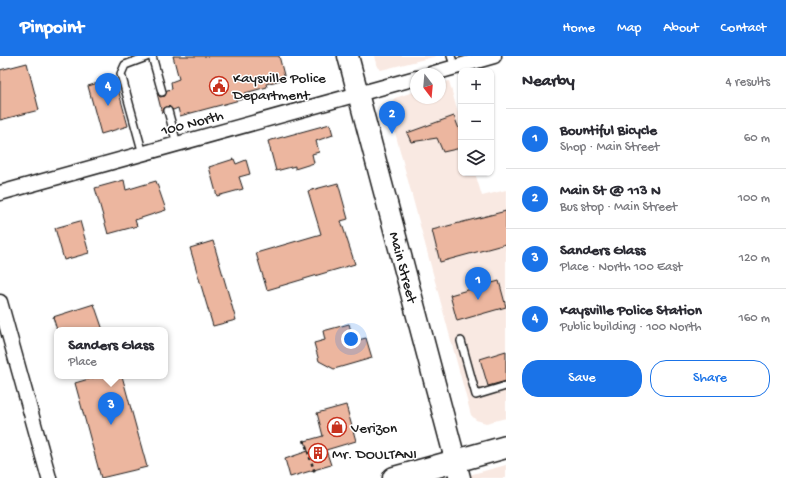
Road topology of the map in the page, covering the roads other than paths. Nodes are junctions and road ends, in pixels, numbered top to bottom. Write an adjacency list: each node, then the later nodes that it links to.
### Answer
1 (149, 56): 12 (lane)
2 (152, 56): 8 (lane)
3 (348, 56): 9 (main road, Main Street)
4 (494, 56): 5 (street)
5 (453, 62): 6 (street)
6 (442, 68)
7 (410, 80): 9 (street, 100 North)
8 (162, 92)
9 (358, 94): 11 (street, 100 North); 18 (main road, Main Street)
10 (168, 111): 11 (lane)
11 (177, 144): 12 (street, 100 North)
12 (143, 154): 13 (street, 100 North)
13 (0, 193)
14 (0, 302): 19 (street)
15 (461, 341): 16 (lane)
16 (506, 386)
17 (506, 447): 18 (main road)
18 (458, 470): 20 (main road)
19 (49, 478)
20 (394, 478)

